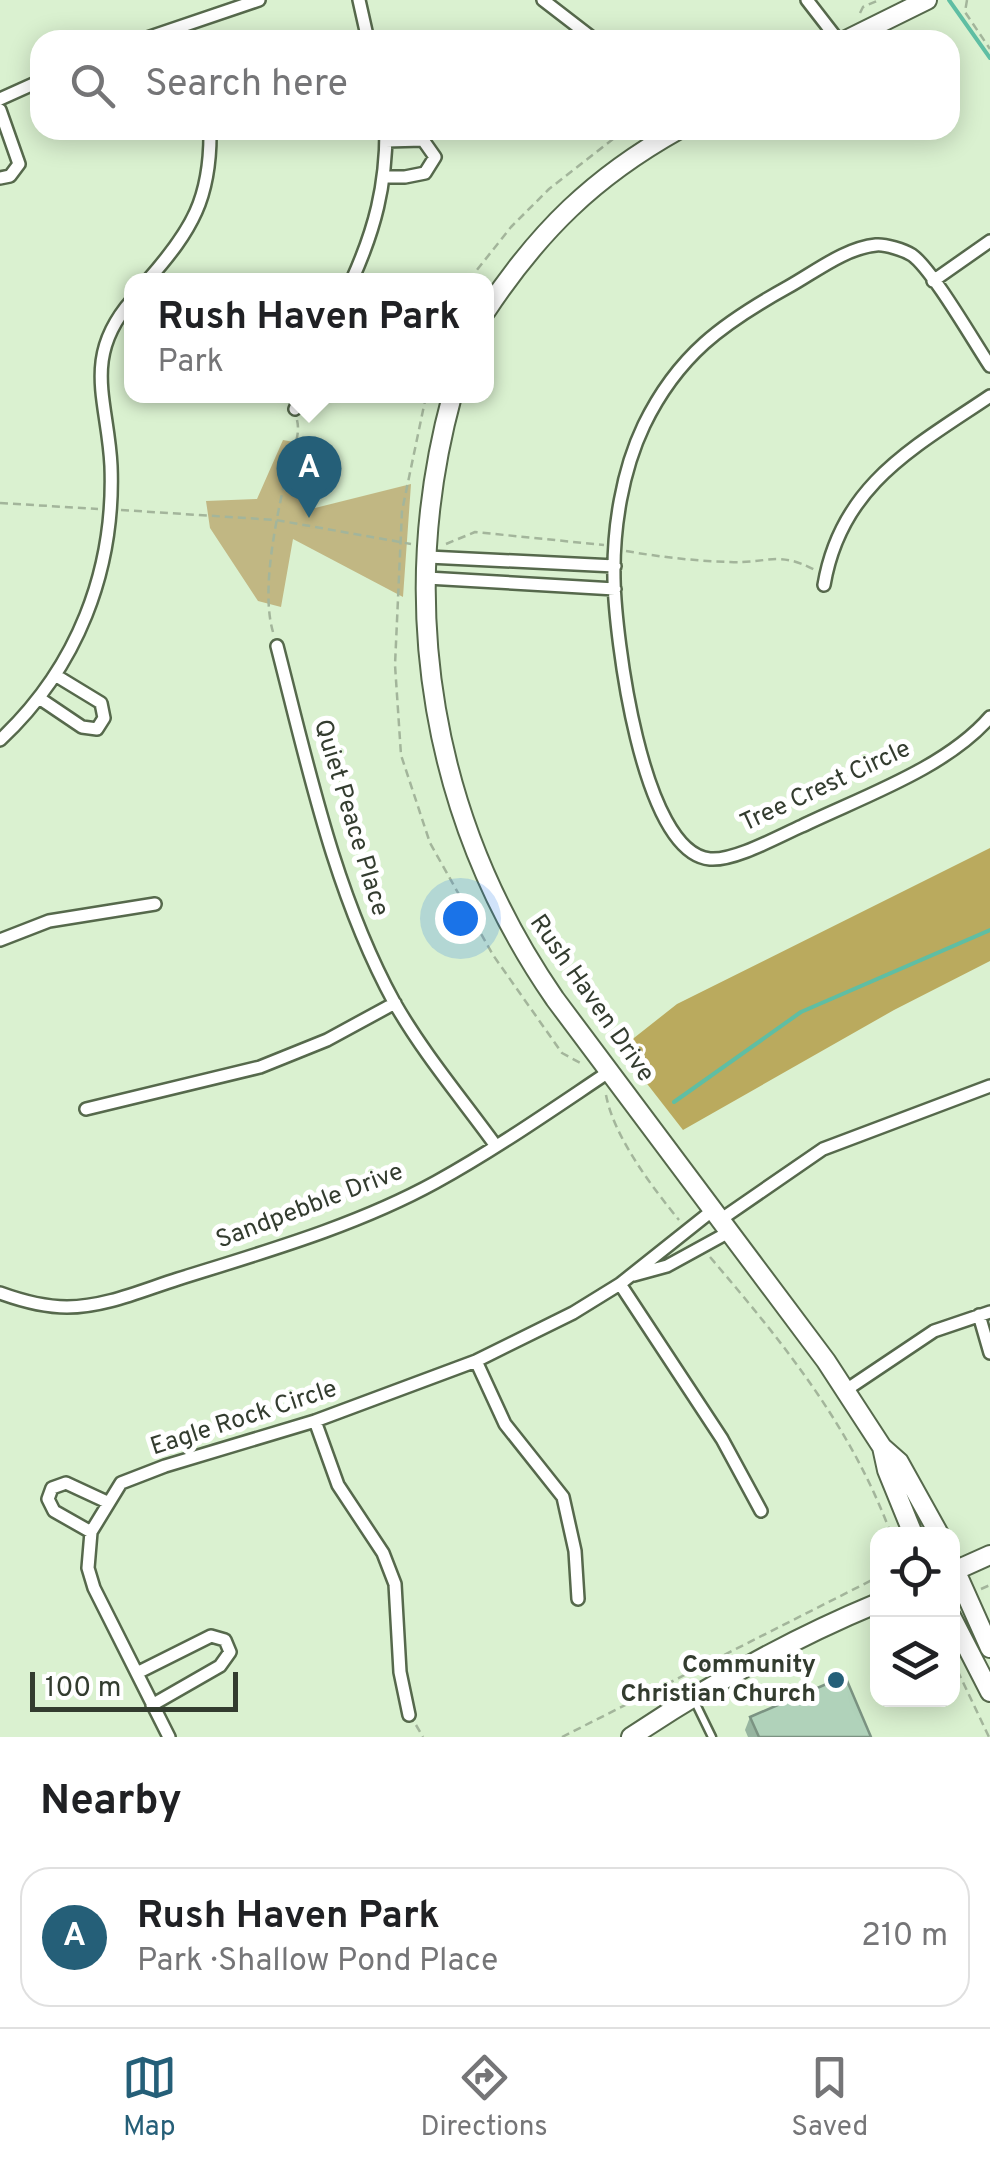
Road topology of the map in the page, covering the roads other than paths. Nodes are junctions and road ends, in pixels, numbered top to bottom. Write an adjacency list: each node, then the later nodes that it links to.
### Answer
1 (259, 0): 6 (street)
2 (359, 0): 7 (street)
3 (543, 0): 8 (street)
4 (807, 0): 9 (street)
5 (927, 0): 10 (street)
6 (186, 30)
7 (366, 30)
8 (582, 30)
9 (830, 30)
10 (866, 30)
11 (30, 86): 12 (street)
12 (0, 99)
13 (0, 110): 19 (street)
14 (209, 140): 21 (street)
15 (386, 140): 18 (street)
16 (423, 140): 18 (street)
17 (654, 140): 24 (street)
18 (385, 177): 22 (street)
19 (0, 178)
20 (990, 241): 23 (street)
21 (154, 273)
22 (355, 273)
23 (933, 280): 26 (street, Tree Crest Circle); 32 (street, Tree Crest Circle)
24 (494, 299)
25 (124, 312): 37 (street)
26 (990, 366)
27 (990, 396): 34 (street)
28 (298, 403): 30 (street)
29 (450, 403): 31 (street, Rush Haven Drive)
30 (295, 409)
31 (428, 552): 32 (street); 33 (street, Rush Haven Drive)
32 (615, 566): 35 (street, Tree Crest Circle)
33 (428, 578): 35 (street); 44 (street, Rush Haven Drive)
34 (824, 585)
35 (615, 589): 39 (street, Tree Crest Circle)
36 (277, 646): 43 (street, Quiet Peace Place)
37 (55, 675): 38 (street); 38 (street)
38 (39, 698): 40 (street)
39 (990, 717)
40 (0, 740)
41 (155, 904): 42 (street)
42 (0, 940)
43 (395, 1003): 46 (street); 47 (street, Quiet Peace Place)
44 (604, 1074): 47 (street, Sandpebble Drive); 48 (street, Rush Haven Drive)
45 (990, 1086): 48 (street)
46 (86, 1110)
47 (496, 1146): 51 (street, Sandpebble Drive)
48 (721, 1220): 49 (street, Eagle Rock Circle); 49 (street, Eagle Rock Circle); 55 (street, Rush Haven Drive)
49 (634, 1275): 50 (street, Eagle Rock Circle)
50 (620, 1284): 54 (street, Eagle Rock Circle); 59 (street)
51 (0, 1293)
52 (984, 1313): 53 (street); 55 (street)
53 (990, 1354)
54 (476, 1361): 56 (street, Eagle Rock Circle); 66 (street)
55 (846, 1390): 57 (street, Rush Haven Drive)
56 (315, 1421): 58 (street, Eagle Rock Circle); 74 (street)
57 (882, 1447): 60 (street, Rush Haven Drive); 61 (street, Rush Haven Drive)
58 (107, 1502): 62 (street, Eagle Rock Circle); 62 (street)
59 (761, 1511)
60 (910, 1527)
61 (935, 1527)
62 (91, 1532): 70 (street, Eagle Rock Circle)
63 (990, 1555): 64 (street)
64 (960, 1566)
65 (960, 1581): 69 (street)
66 (578, 1599)
67 (870, 1607): 72 (street)
68 (960, 1634): 71 (street)
69 (990, 1648)
70 (137, 1674): 73 (street, Eagle Rock Circle); 73 (street)
71 (990, 1692)
72 (692, 1696): 76 (street); 77 (lane)
73 (152, 1705): 75 (street, Eagle Rock Circle)
74 (409, 1715)
75 (170, 1737)
76 (631, 1737)
77 (712, 1737)

